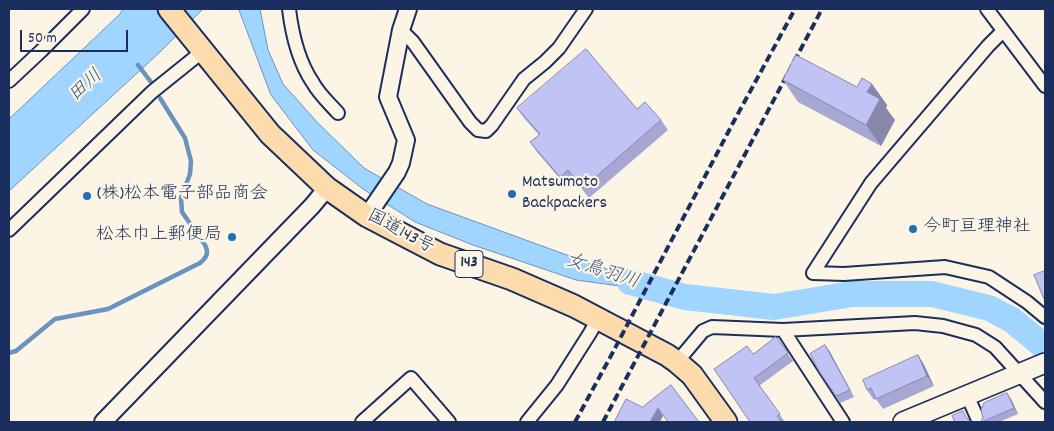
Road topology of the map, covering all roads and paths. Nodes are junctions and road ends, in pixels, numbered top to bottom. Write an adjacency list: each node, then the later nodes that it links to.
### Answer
1 (83, 9): 10 (street)
2 (169, 9): 9 (highway, 国道143号 / 143)
3 (289, 9): 12 (street)
4 (408, 9): 7 (street)
5 (586, 9): 7 (street)
6 (987, 9): 8 (street)
7 (401, 30): 14 (street)
8 (1003, 31): 11 (street); 16 (street)
9 (201, 48): 13 (highway, 国道143号 / 143); 15 (street)
10 (9, 81)
11 (1045, 86)
12 (338, 113)
13 (326, 188): 14 (highway, 国道143号 / 143); 23 (street)
14 (370, 211): 17 (highway, 国道143号 / 143)
15 (9, 230)
16 (1045, 317)
17 (598, 319): 19 (highway, 国道143号 / 143); 26 (street)
18 (783, 330): 19 (street); 20 (street); 28 (street)
19 (677, 362): 27 (highway, 国道143号 / 143)
20 (1032, 369): 21 (main road); 22 (street)
21 (967, 396): 29 (main road); 30 (street)
22 (1045, 402)
23 (103, 422)
24 (362, 422): 25 (street)
25 (449, 422)
26 (527, 422)
27 (726, 422)
28 (843, 422)
29 (903, 422)
30 (979, 422)

